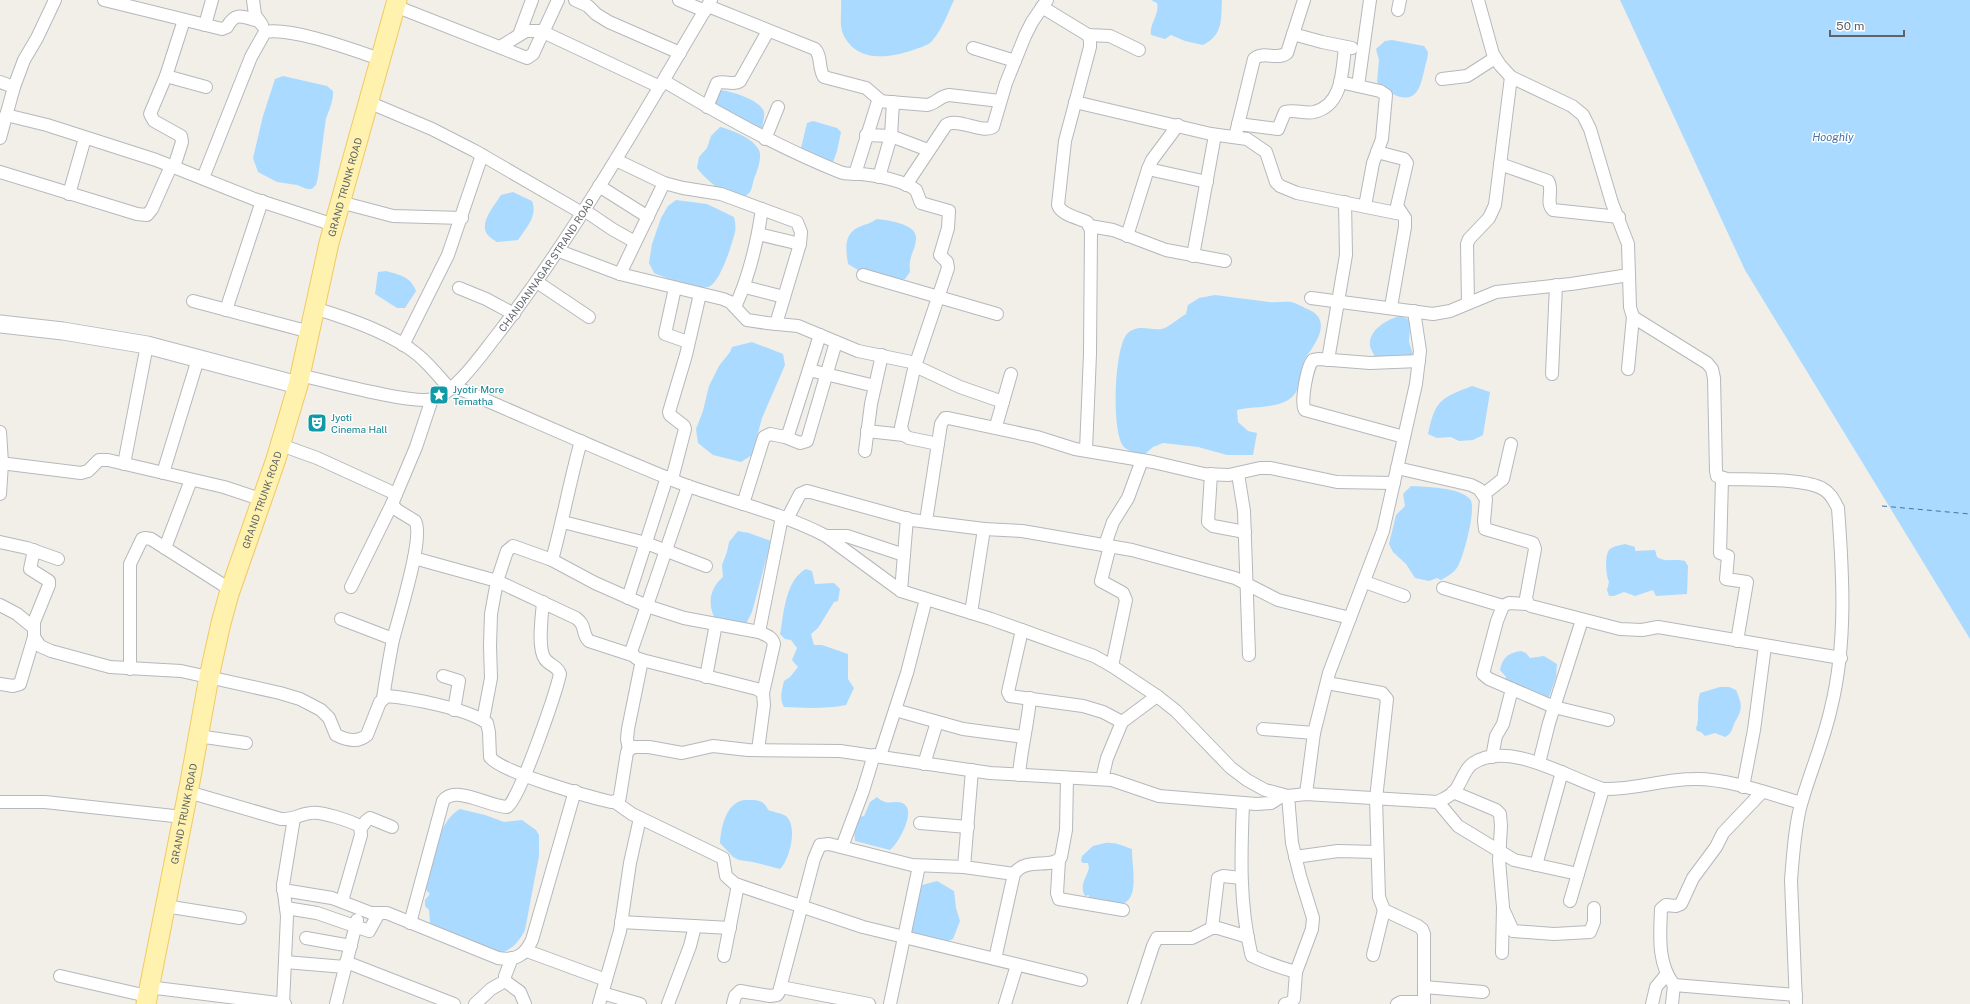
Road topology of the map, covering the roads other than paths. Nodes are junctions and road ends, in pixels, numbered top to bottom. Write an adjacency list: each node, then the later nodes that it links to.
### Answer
1 (55, 0): 40 (street)
2 (104, 0): 14 (street)
3 (212, 0): 17 (street)
4 (253, 0): 18 (street)
5 (532, 0): 22 (street)
6 (558, 0): 20 (street)
7 (575, 0): 29 (street)
8 (679, 0): 15 (street)
9 (1304, 0): 21 (street)
10 (1370, 0): 28 (street)
11 (1478, 0): 30 (street)
12 (396, 3): 25 (street); 31 (main road, GRAND TRUNK ROAD)
13 (1045, 4): 23 (street); 32 (street)
14 (148, 5): 16 (street)
15 (708, 6): 19 (street); 29 (street, CHANDANNAGAR STRAND ROAD)
16 (184, 20): 17 (street); 33 (street)
17 (205, 25): 18 (street)
18 (262, 26): 31 (street); 69 (street)
19 (768, 31): 42 (street); 47 (street)
20 (544, 32): 22 (street); 25 (street); 38 (street)
21 (1293, 34): 24 (street); 50 (street)
22 (519, 35): 25 (street)
23 (1088, 35): 27 (street); 46 (street)
24 (1345, 47): 28 (street); 37 (street)
25 (500, 48)
26 (974, 48): 32 (street)
27 (1139, 50)
28 (1362, 50): 39 (street)
29 (680, 53): 38 (street, CHANDANNAGAR STRAND ROAD)
30 (1495, 58): 34 (street); 35 (street)
31 (380, 59): 44 (main road, GRAND TRUNK ROAD)
32 (1015, 61): 43 (street)
33 (166, 76): 41 (street); 64 (street)
34 (1511, 77): 63 (street); 83 (street)
35 (1442, 80)
36 (0, 82): 40 (street)
37 (1340, 82): 39 (street); 50 (street)
38 (662, 84): 47 (street); 62 (street, CHANDANNAGAR STRAND ROAD)
39 (1358, 86): 60 (street)
40 (14, 87): 49 (street)
41 (206, 87)
42 (880, 100): 45 (street); 52 (street)
43 (1000, 101): 45 (street); 59 (street)
44 (368, 102): 61 (street); 76 (main road, GRAND TRUNK ROAD)
45 (893, 102): 54 (street)
46 (1075, 102): 51 (street); 86 (street)
47 (707, 106): 58 (street)
48 (778, 107): 58 (street)
49 (6, 115): 56 (street); 57 (street)
50 (1238, 124): 55 (street)
51 (1178, 125): 53 (street); 65 (street)
52 (866, 135): 54 (street); 67 (street)
53 (1216, 135): 55 (street); 70 (street)
54 (891, 136): 59 (street); 68 (street)
55 (1235, 137): 77 (street)
56 (0, 138)
57 (85, 138): 64 (street); 74 (street)
58 (765, 139): 67 (street)
59 (928, 150): 72 (street)
60 (1377, 152): 78 (street); 81 (street)
61 (482, 155): 80 (street); 84 (street)
62 (616, 160): 71 (street); 73 (street, CHANDANNAGAR STRAND ROAD)
63 (1500, 164): 83 (street); 108 (street)
64 (172, 166): 69 (street); 74 (street)
65 (1148, 169): 70 (street); 88 (street)
66 (0, 172): 74 (street)
67 (855, 174): 68 (street)
68 (880, 177): 72 (street)
69 (203, 178): 75 (street)
70 (1207, 182): 92 (street)
71 (664, 183): 79 (street); 82 (street)
72 (906, 184): 104 (street)
73 (599, 186): 80 (street, CHANDANNAGAR STRAND ROAD); 82 (street)
74 (69, 194)
75 (262, 201): 85 (street); 112 (street)
76 (340, 202): 84 (street); 85 (main road, GRAND TRUNK ROAD)
77 (1345, 202): 78 (street); 107 (street)
78 (1364, 206): 81 (street)
79 (762, 209): 87 (street); 90 (street)
80 (583, 211): 89 (street); 91 (street, CHANDANNAGAR STRAND ROAD)
81 (1401, 214): 110 (street)
82 (648, 216): 89 (street)
83 (1619, 217): 96 (street)
84 (462, 218): 125 (street)
85 (334, 225): 111 (main road, GRAND TRUNK ROAD)
86 (1090, 226): 88 (street); 151 (street)
87 (758, 234): 90 (street); 99 (street)
88 (1126, 236): 92 (street)
89 (635, 242): 94 (street)
90 (800, 244): 103 (street)
91 (559, 251): 94 (street); 97 (street, CHANDANNAGAR STRAND ROAD)
92 (1193, 256): 93 (street)
93 (1225, 261)
94 (620, 274): 101 (street)
95 (863, 275): 104 (street)
96 (1629, 275): 98 (street); 117 (street)
97 (537, 282): 114 (street, CHANDANNAGAR STRAND ROAD); 116 (street)
98 (1556, 285): 108 (street); 135 (street)
99 (745, 287): 103 (street); 109 (street)
100 (459, 288): 114 (street)
101 (675, 288): 102 (street); 122 (street)
102 (700, 294): 109 (street); 122 (street)
103 (784, 297): 119 (street)
104 (939, 297): 115 (street); 130 (street)
105 (1311, 298): 107 (street)
106 (193, 301): 112 (street)
107 (1338, 301): 110 (street); 128 (street)
108 (1468, 304): 113 (street)
109 (735, 307): 119 (street)
110 (1391, 307): 113 (street)
111 (314, 308): 120 (main road, GRAND TRUNK ROAD); 125 (street)
112 (226, 310): 120 (street)
113 (1414, 311): 129 (street)
114 (514, 314): 138 (street, CHANDANNAGAR STRAND ROAD)
115 (997, 314)
116 (590, 317)
117 (1633, 317): 131 (street); 161 (street)
118 (0, 324): 124 (street)
119 (776, 324): 121 (street)
120 (310, 332): 136 (main road, GRAND TRUNK ROAD)
121 (820, 335): 123 (street); 132 (street)
122 (688, 342): 160 (street)
123 (836, 342): 126 (street); 133 (street)
124 (147, 345): 127 (street); 155 (street)
125 (403, 345): 138 (street)
126 (882, 355): 130 (street); 137 (street)
127 (198, 359): 136 (street); 157 (street)
128 (1328, 360): 129 (street); 146 (street)
129 (1419, 361): 146 (street)
130 (915, 364): 140 (street); 144 (street)
131 (1628, 369)
132 (809, 370): 133 (street); 145 (street)
133 (827, 374): 137 (street); 145 (street)
134 (1011, 374): 140 (street)
135 (1552, 374)
136 (299, 380): 139 (street, CHANDANNAGAR STRAND ROAD); 150 (main road, GRAND TRUNK ROAD)
137 (875, 386): 142 (street)
138 (451, 388): 139 (street, CHANDANNAGAR STRAND ROAD); 147 (street)
139 (432, 399): 167 (street)
140 (1003, 402): 141 (street)
141 (996, 426): 148 (street); 151 (street)
142 (867, 431): 144 (street); 152 (street)
143 (0, 432): 154 (street)
144 (904, 435): 148 (street)
145 (785, 437): 169 (street)
146 (1404, 437): 156 (street)
147 (581, 440): 160 (street); 172 (street)
148 (938, 444): 173 (street)
149 (1511, 444): 166 (street)
150 (280, 445): 167 (street); 168 (main road, GRAND TRUNK ROAD)
151 (1086, 450): 153 (street)
152 (865, 451)
153 (1142, 460): 158 (street); 179 (street)
154 (1, 463): 155 (street); 165 (street)
155 (124, 464): 157 (street)
156 (1397, 468): 163 (street); 166 (street)
157 (163, 473): 162 (street)
158 (1211, 474): 159 (street); 175 (street)
159 (1238, 474): 163 (street); 175 (street)
160 (670, 478): 164 (street); 178 (street)
161 (1722, 479): 212 (street); 216 (street)
162 (191, 480): 168 (street); 180 (street)
163 (1394, 483): 189 (street)
164 (688, 486): 169 (street); 182 (street)
165 (0, 494)
166 (1484, 494): 199 (street)
167 (394, 499): 184 (street); 191 (street)
168 (262, 500): 193 (main road, GRAND TRUNK ROAD)
169 (743, 504): 170 (street)
170 (785, 518): 171 (street); 176 (street); 210 (street)
171 (907, 518): 173 (street); 183 (street)
172 (563, 522): 178 (street); 186 (street)
173 (926, 522): 174 (street)
174 (984, 529): 179 (street); 203 (street)
175 (1245, 532): 190 (street)
176 (826, 536): 183 (street); 194 (street)
177 (0, 542): 181 (street)
178 (646, 543): 182 (street); 196 (street)
179 (1107, 546): 190 (street); 217 (street)
180 (165, 548): 193 (street); 218 (street)
181 (34, 550): 185 (street); 209 (street)
182 (666, 551): 187 (street); 201 (street)
183 (904, 555): 194 (street)
184 (414, 558): 188 (street); 211 (street)
185 (58, 559)
186 (552, 560): 188 (street); 196 (street)
187 (706, 566)
188 (497, 581): 198 (street); 232 (street)
189 (1365, 582): 195 (street); 204 (street)
190 (1247, 584): 204 (street); 214 (street)
191 (351, 587)
192 (1443, 588): 202 (street)
193 (231, 590): 220 (main road, GRAND TRUNK ROAD)
194 (901, 591): 197 (street)
195 (1404, 596)
196 (628, 598): 201 (street)
197 (926, 599): 203 (street); 231 (street)
198 (543, 602): 215 (street); 249 (street)
199 (1528, 604): 202 (street); 206 (street)
200 (0, 605): 209 (street)
201 (646, 606): 207 (street); 215 (street)
202 (1503, 606): 224 (street)
203 (971, 613): 208 (street)
204 (1350, 618): 222 (street)
205 (341, 619): 211 (street)
206 (1582, 620): 212 (street); 229 (street)
207 (716, 624): 210 (street); 221 (street)
208 (1022, 630): 217 (street); 228 (street)
209 (34, 632): 218 (street); 223 (street)
210 (759, 632): 225 (street)
211 (393, 639): 227 (street)
212 (1737, 641): 213 (street)
213 (1765, 646): 216 (street); 253 (street)
214 (1249, 655)
215 (637, 658): 221 (street); 241 (street)
216 (1841, 658): 266 (street)
217 (1112, 666): 226 (street)
218 (130, 669): 220 (street)
219 (444, 676): 230 (street)
220 (208, 677): 227 (street); 238 (main road, GRAND TRUNK ROAD)
221 (706, 677): 225 (street)
222 (1327, 683): 237 (street); 261 (street)
223 (0, 684)
224 (1512, 689): 229 (street); 244 (street)
225 (762, 693): 242 (street)
226 (1157, 696): 235 (street); 260 (street)
227 (383, 698): 230 (street)
228 (1030, 698): 235 (street); 239 (street)
229 (1554, 707): 233 (street); 245 (street)
230 (454, 710): 232 (street)
231 (895, 710): 234 (street); 243 (street)
232 (483, 720): 249 (street)
233 (1608, 720)
234 (937, 722): 239 (street); 246 (street)
235 (1122, 722): 252 (street)
236 (1263, 729): 237 (street)
237 (1314, 733): 259 (street)
238 (198, 736): 240 (street); 256 (main road, GRAND TRUNK ROAD)
239 (1024, 737): 250 (street)
240 (246, 743)
241 (629, 750): 242 (street); 263 (street)
242 (758, 750): 243 (street)
243 (877, 755): 246 (street); 274 (street)
244 (1492, 757): 245 (street); 257 (street)
245 (1539, 763): 248 (street)
246 (924, 764): 247 (street)
247 (972, 770): 250 (street); 273 (street)
248 (1562, 772): 254 (street); 279 (street)
249 (524, 775): 255 (street); 300 (street)
250 (1019, 775): 251 (street)
251 (1067, 778): 252 (street); 278 (street)
252 (1102, 780): 265 (street)
253 (1743, 787): 254 (street); 258 (street)
254 (1603, 789): 283 (street)
255 (575, 791): 263 (street); 309 (street)
256 (188, 792): 267 (main road, GRAND TRUNK ROAD); 268 (street)
257 (1454, 792): 264 (street); 276 (street)
258 (1762, 792): 266 (street); 319 (street)
259 (1306, 794): 260 (street); 261 (street)
260 (1285, 796): 265 (street); 277 (street)
261 (1376, 799): 264 (street); 275 (street)
262 (0, 802): 267 (street)
263 (616, 802): 269 (street)
264 (1438, 802): 276 (street)
265 (1243, 803): 284 (street)
266 (1801, 803): 331 (street)
267 (184, 817): 289 (main road, GRAND TRUNK ROAD)
268 (294, 818): 272 (street); 286 (street)
269 (640, 818): 285 (street); 299 (street)
270 (920, 823): 273 (street)
271 (392, 827): 272 (street)
272 (361, 828): 287 (street)
273 (968, 828): 281 (street)
274 (842, 847): 280 (street); 290 (street)
275 (1377, 852): 277 (street); 296 (street)
276 (1499, 852): 279 (street); 291 (street)
277 (1295, 857): 318 (street)
278 (1059, 860): 282 (street); 295 (street)
279 (1536, 865): 283 (street)
280 (919, 866): 281 (street); 305 (street)
281 (964, 867): 282 (street)
282 (1014, 874): 314 (street)
283 (1578, 874): 288 (street)
284 (1242, 878): 304 (street); 306 (street)
285 (738, 885): 290 (street); 303 (street)
286 (283, 890): 287 (street); 292 (street)
287 (342, 901): 294 (street)
288 (1570, 901)
289 (165, 906): 298 (street); 328 (main road, GRAND TRUNK ROAD)
290 (801, 906): 305 (street); 325 (street)
291 (1503, 907): 293 (street); 310 (street)
292 (286, 908): 302 (street); 315 (street)
293 (1594, 908)
294 (360, 909): 297 (street); 302 (street)
295 (1123, 910)
296 (1384, 910): 311 (street); 326 (street)
297 (379, 913): 300 (street); 302 (street)
298 (240, 918)
299 (621, 922): 301 (street); 321 (street)
300 (410, 923): 313 (street)
301 (695, 926): 303 (street); 339 (street)
302 (356, 927): 308 (street)
303 (730, 928): 312 (street)
304 (1212, 928): 306 (street); 344 (street)
305 (904, 937): 314 (street); 342 (street)
306 (1248, 937): 318 (street)
307 (306, 938): 308 (street)
308 (351, 946): 317 (street)
309 (527, 951): 313 (street); 321 (street)
310 (1502, 953)
311 (1373, 955)
312 (724, 956)
313 (512, 958): 323 (street)
314 (995, 959): 316 (street)
315 (285, 962): 317 (street); 334 (street)
316 (1017, 964): 322 (street); 343 (street)
317 (346, 965): 335 (street); 336 (street)
318 (1296, 972): 345 (street)
319 (1666, 975): 324 (street); 347 (street)
320 (60, 976): 328 (street)
321 (606, 980): 329 (street)
322 (1081, 980)
323 (505, 981): 332 (street); 337 (street)
324 (1674, 985): 331 (street); 348 (street)
325 (781, 987): 330 (street); 340 (street)
326 (1424, 987): 327 (street); 333 (street)
327 (1483, 992)
328 (147, 996): 334 (street)
329 (600, 999): 338 (street)
330 (814, 999): 341 (street)
331 (1796, 999)
332 (523, 1003)
333 (1424, 1003): 346 (street)
334 (284, 1004)
335 (336, 1004)
336 (454, 1004)
337 (475, 1004)
338 (640, 1004)
339 (668, 1004)
340 (733, 1004)
341 (870, 1004)
342 (890, 1004)
343 (1005, 1004)
344 (1134, 1004)
345 (1285, 1004)
346 (1398, 1004)
347 (1652, 1004)
348 (1672, 1004)

